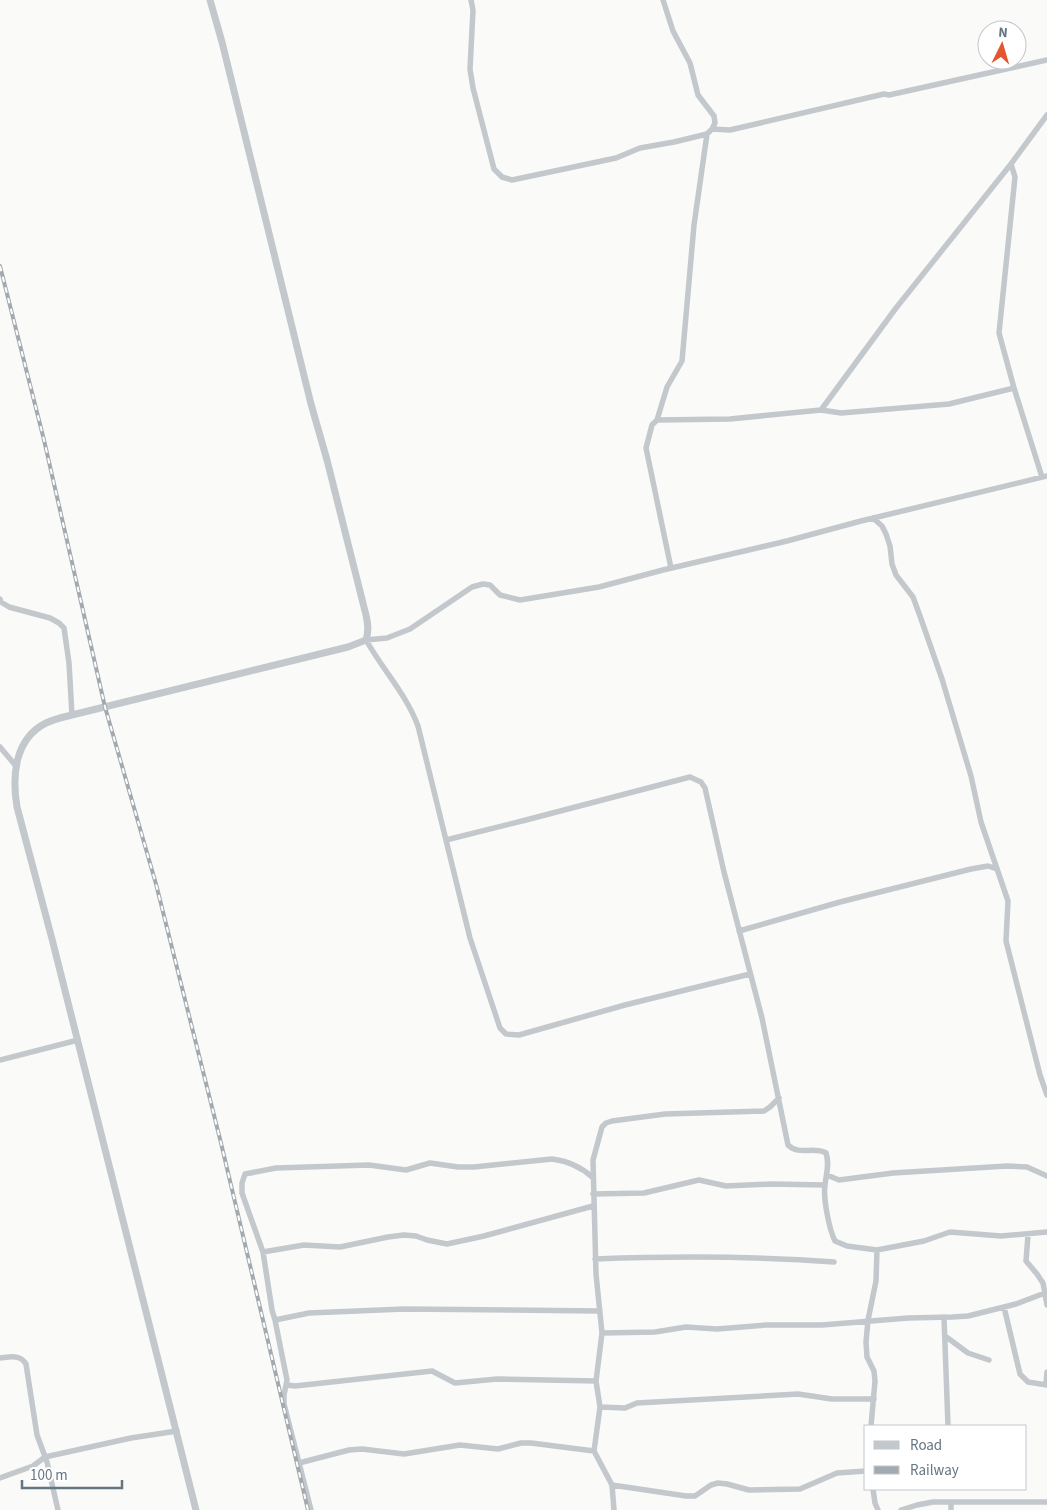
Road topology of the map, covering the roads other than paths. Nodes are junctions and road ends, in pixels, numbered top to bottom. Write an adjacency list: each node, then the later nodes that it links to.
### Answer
1 (210, 0): 16 (street)
2 (471, 0): 7 (street)
3 (663, 0): 6 (street)
4 (1047, 60): 6 (street)
5 (1047, 115): 8 (street)
6 (712, 129): 7 (street)
7 (707, 134): 11 (street)
8 (1011, 164): 9 (street); 10 (street)
9 (1014, 388): 10 (street); 12 (street)
10 (821, 410): 11 (street)
11 (658, 420): 14 (street)
12 (1044, 476): 13 (street)
13 (873, 518): 14 (street); 21 (street)
14 (671, 568): 16 (street)
15 (0, 599): 17 (street)
16 (366, 640): 17 (street); 20 (street)
17 (72, 715): 19 (street)
18 (0, 748): 19 (street)
19 (16, 766): 24 (street)
20 (446, 840): 22 (street); 23 (street)
21 (997, 868): 22 (street); 26 (street)
22 (740, 931): 23 (street)
23 (750, 974): 27 (street)
24 (78, 1040): 25 (street); 59 (street)
25 (0, 1060)
26 (1047, 1095)
27 (779, 1098): 28 (street); 29 (street)
28 (827, 1175): 30 (street); 31 (street)
29 (592, 1176): 32 (street); 37 (street)
30 (1047, 1176)
31 (825, 1185): 32 (street); 36 (street)
32 (593, 1194): 33 (street)
33 (593, 1206): 37 (street); 38 (street)
34 (1047, 1232): 35 (street)
35 (1028, 1235): 36 (street); 40 (street)
36 (877, 1250): 46 (street)
37 (263, 1252): 45 (street)
38 (595, 1258): 39 (street); 43 (street)
39 (834, 1262)
40 (1045, 1294): 41 (street); 42 (street)
41 (1047, 1305)
42 (1004, 1307): 44 (street); 54 (street)
43 (600, 1311): 45 (street); 47 (street)
44 (944, 1317): 46 (street); 48 (street)
45 (275, 1320): 53 (street)
46 (868, 1320): 47 (street); 55 (street)
47 (602, 1333): 52 (street)
48 (945, 1336): 50 (street); 58 (street)
49 (0, 1358): 61 (street)
50 (989, 1360)
51 (1047, 1372): 54 (street)
52 (596, 1381): 53 (street); 56 (street)
53 (287, 1385): 62 (street)
54 (1046, 1385)
55 (874, 1399): 56 (street); 57 (street)
56 (600, 1408): 60 (street)
57 (871, 1425)
58 (948, 1425)
59 (177, 1431): 61 (street); 71 (street)
60 (594, 1451): 62 (street); 65 (street)
61 (45, 1457): 64 (street); 70 (street)
62 (299, 1463): 72 (street)
63 (864, 1471): 65 (street)
64 (0, 1478)
65 (612, 1485): 73 (street)
66 (873, 1490): 74 (street)
67 (951, 1502): 68 (street); 75 (street); 76 (street)
68 (1016, 1502): 69 (street); 77 (street)
69 (1047, 1502)
70 (58, 1510)
71 (196, 1510)
72 (311, 1510)
73 (614, 1510)
74 (878, 1510)
75 (902, 1510)
76 (951, 1510)
77 (1016, 1510)

